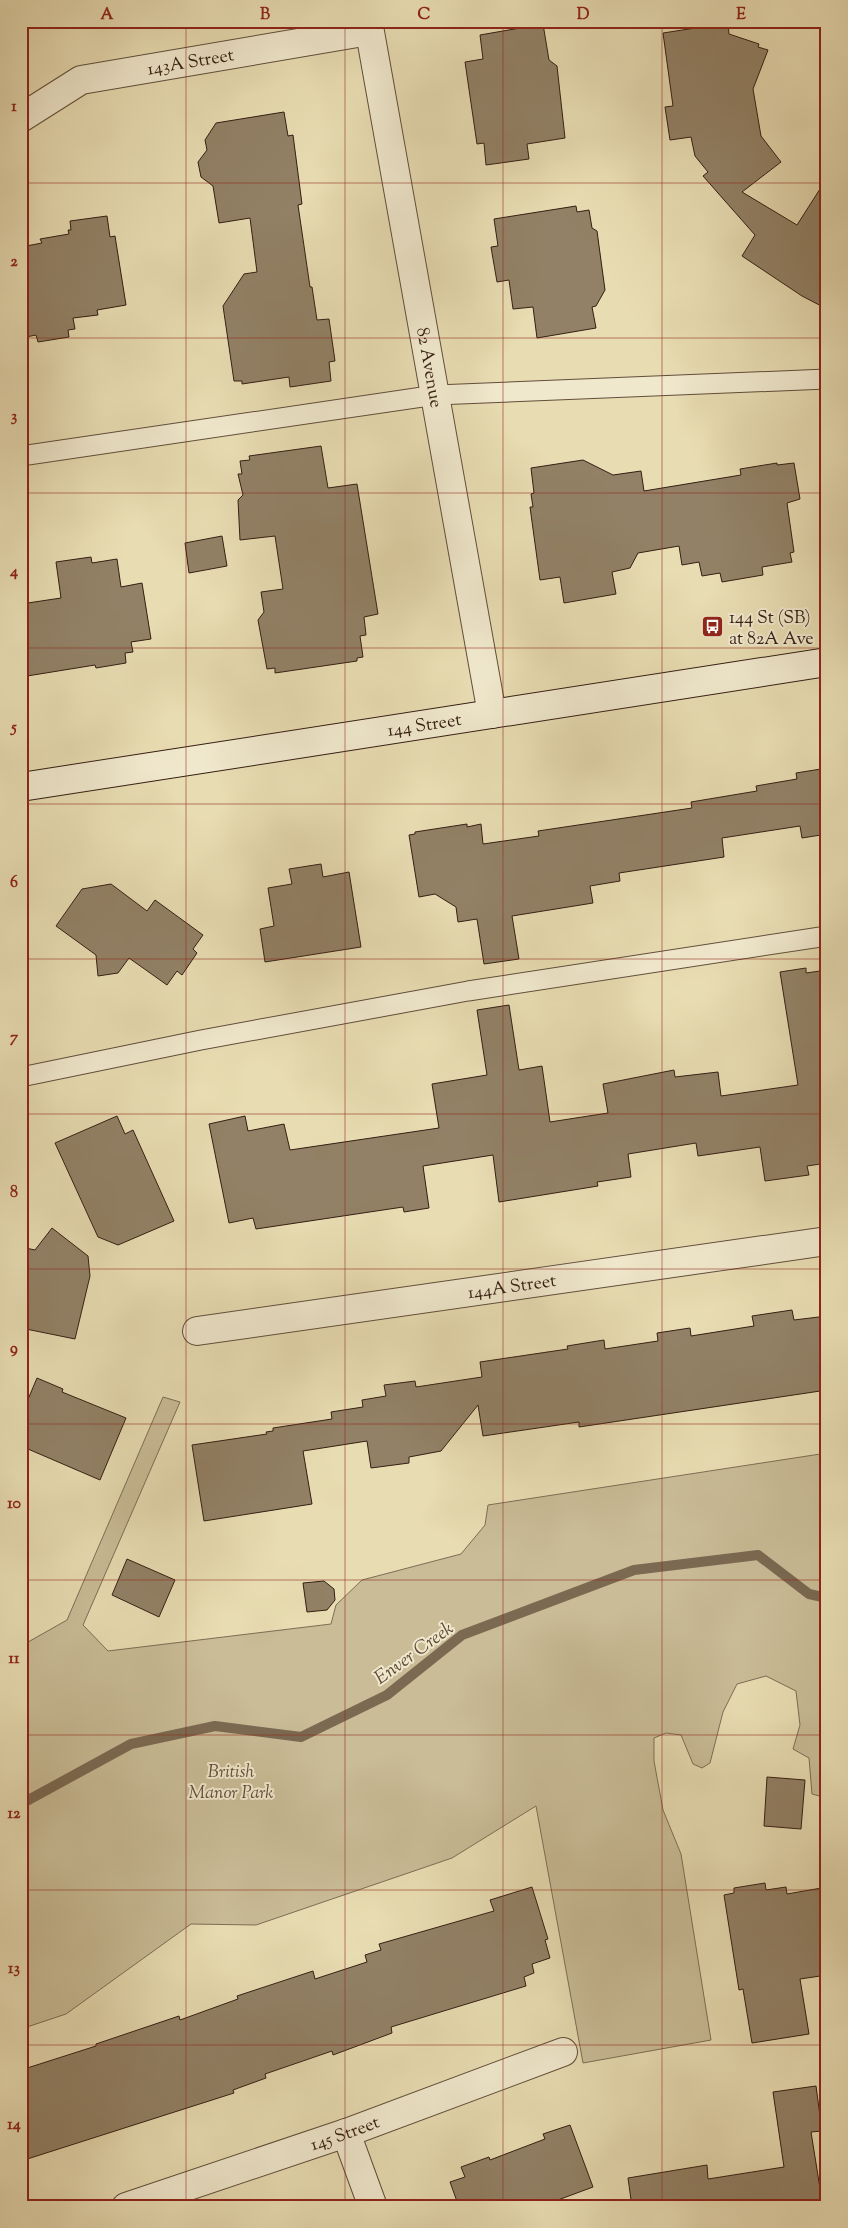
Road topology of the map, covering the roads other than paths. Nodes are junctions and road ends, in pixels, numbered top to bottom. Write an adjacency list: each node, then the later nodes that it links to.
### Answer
1 (369, 26): 2 (street, 143A Street); 4 (street, 82 Avenue)
2 (21, 118)
3 (827, 379): 4 (lane)
4 (436, 395): 5 (lane); 7 (street, 82 Avenue)
5 (21, 456)
6 (827, 662): 7 (street, 144 Street)
7 (492, 714): 8 (street, 144 Street)
8 (21, 787)
9 (827, 936): 10 (lane)
10 (21, 1077)
11 (827, 1241): 12 (street, 144A Street)
12 (196, 1331)
13 (563, 2052): 14 (street, 145 Street)
14 (346, 2133): 15 (street, 145 Street); 16 (street)
15 (126, 2207)
16 (373, 2207)

